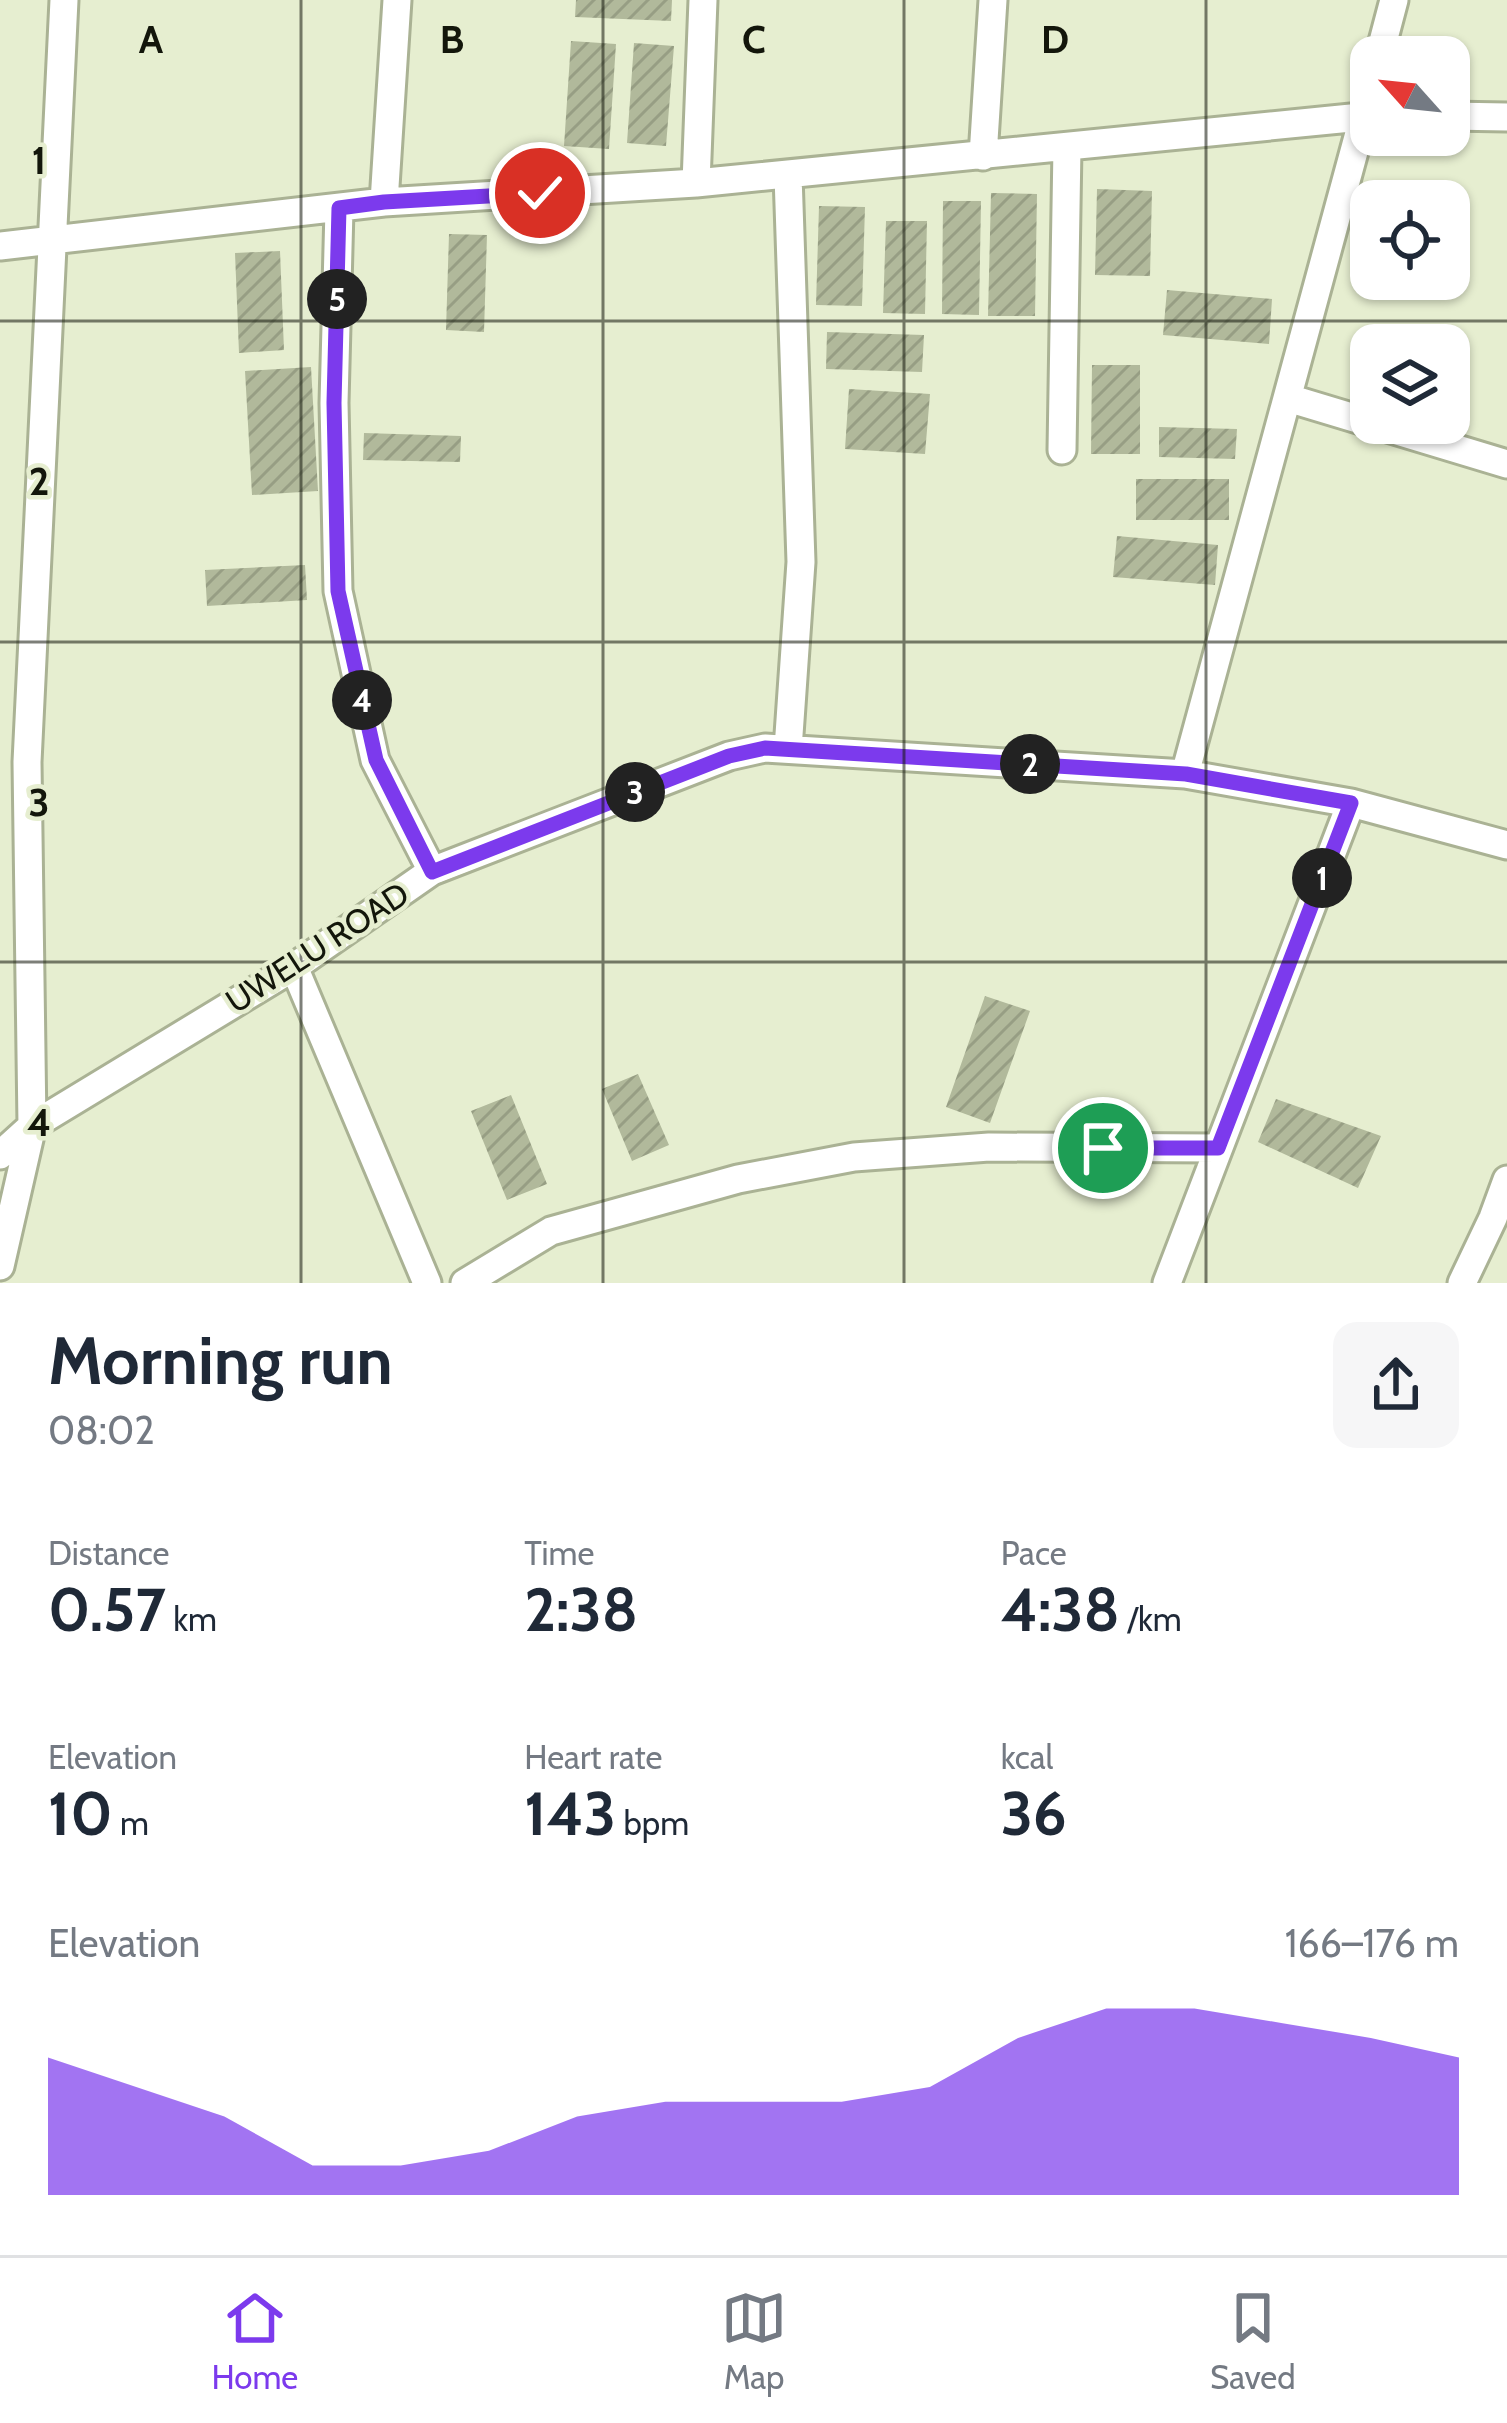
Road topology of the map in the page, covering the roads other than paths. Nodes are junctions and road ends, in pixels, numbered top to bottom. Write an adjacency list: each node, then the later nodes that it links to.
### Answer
1 (64, 0): 17 (street)
2 (398, 0): 15 (street)
3 (703, 0): 14 (street)
4 (993, 0): 11 (street)
5 (1394, 0): 6 (street)
6 (1385, 36)
7 (1350, 110): 10 (street)
8 (1470, 116): 9 (street)
9 (1507, 117)
10 (1067, 147): 11 (street); 22 (street)
11 (983, 156): 13 (street)
12 (1355, 156): 19 (street)
13 (788, 175): 14 (street); 24 (street)
14 (696, 183): 15 (street)
15 (384, 202): 16 (street)
16 (339, 208): 17 (street); 30 (street)
17 (52, 242): 18 (street); 25 (street)
18 (0, 246)
19 (1288, 398): 20 (street); 27 (street)
20 (1350, 417)
21 (1441, 444): 23 (street)
22 (1062, 450)
23 (1507, 464)
24 (788, 749): 27 (street, UWELU ROAD); 30 (street, UWELU ROAD)
25 (27, 762): 26 (street); 32 (street)
26 (0, 774)
27 (1186, 774): 28 (street, UWELU ROAD)
28 (1351, 803): 29 (street, UWELU ROAD); 33 (street)
29 (1507, 845)
30 (432, 872): 31 (street, UWELU ROAD)
31 (294, 967): 32 (street, UWELU ROAD); 38 (street)
32 (32, 1126): 34 (street, UWELU ROAD); 37 (street)
33 (1218, 1148): 39 (street); 40 (street)
34 (0, 1155)
35 (1507, 1180): 36 (street)
36 (1500, 1220): 41 (street)
37 (0, 1266)
38 (427, 1283)
39 (465, 1283)
40 (1167, 1283)
41 (1462, 1283)

